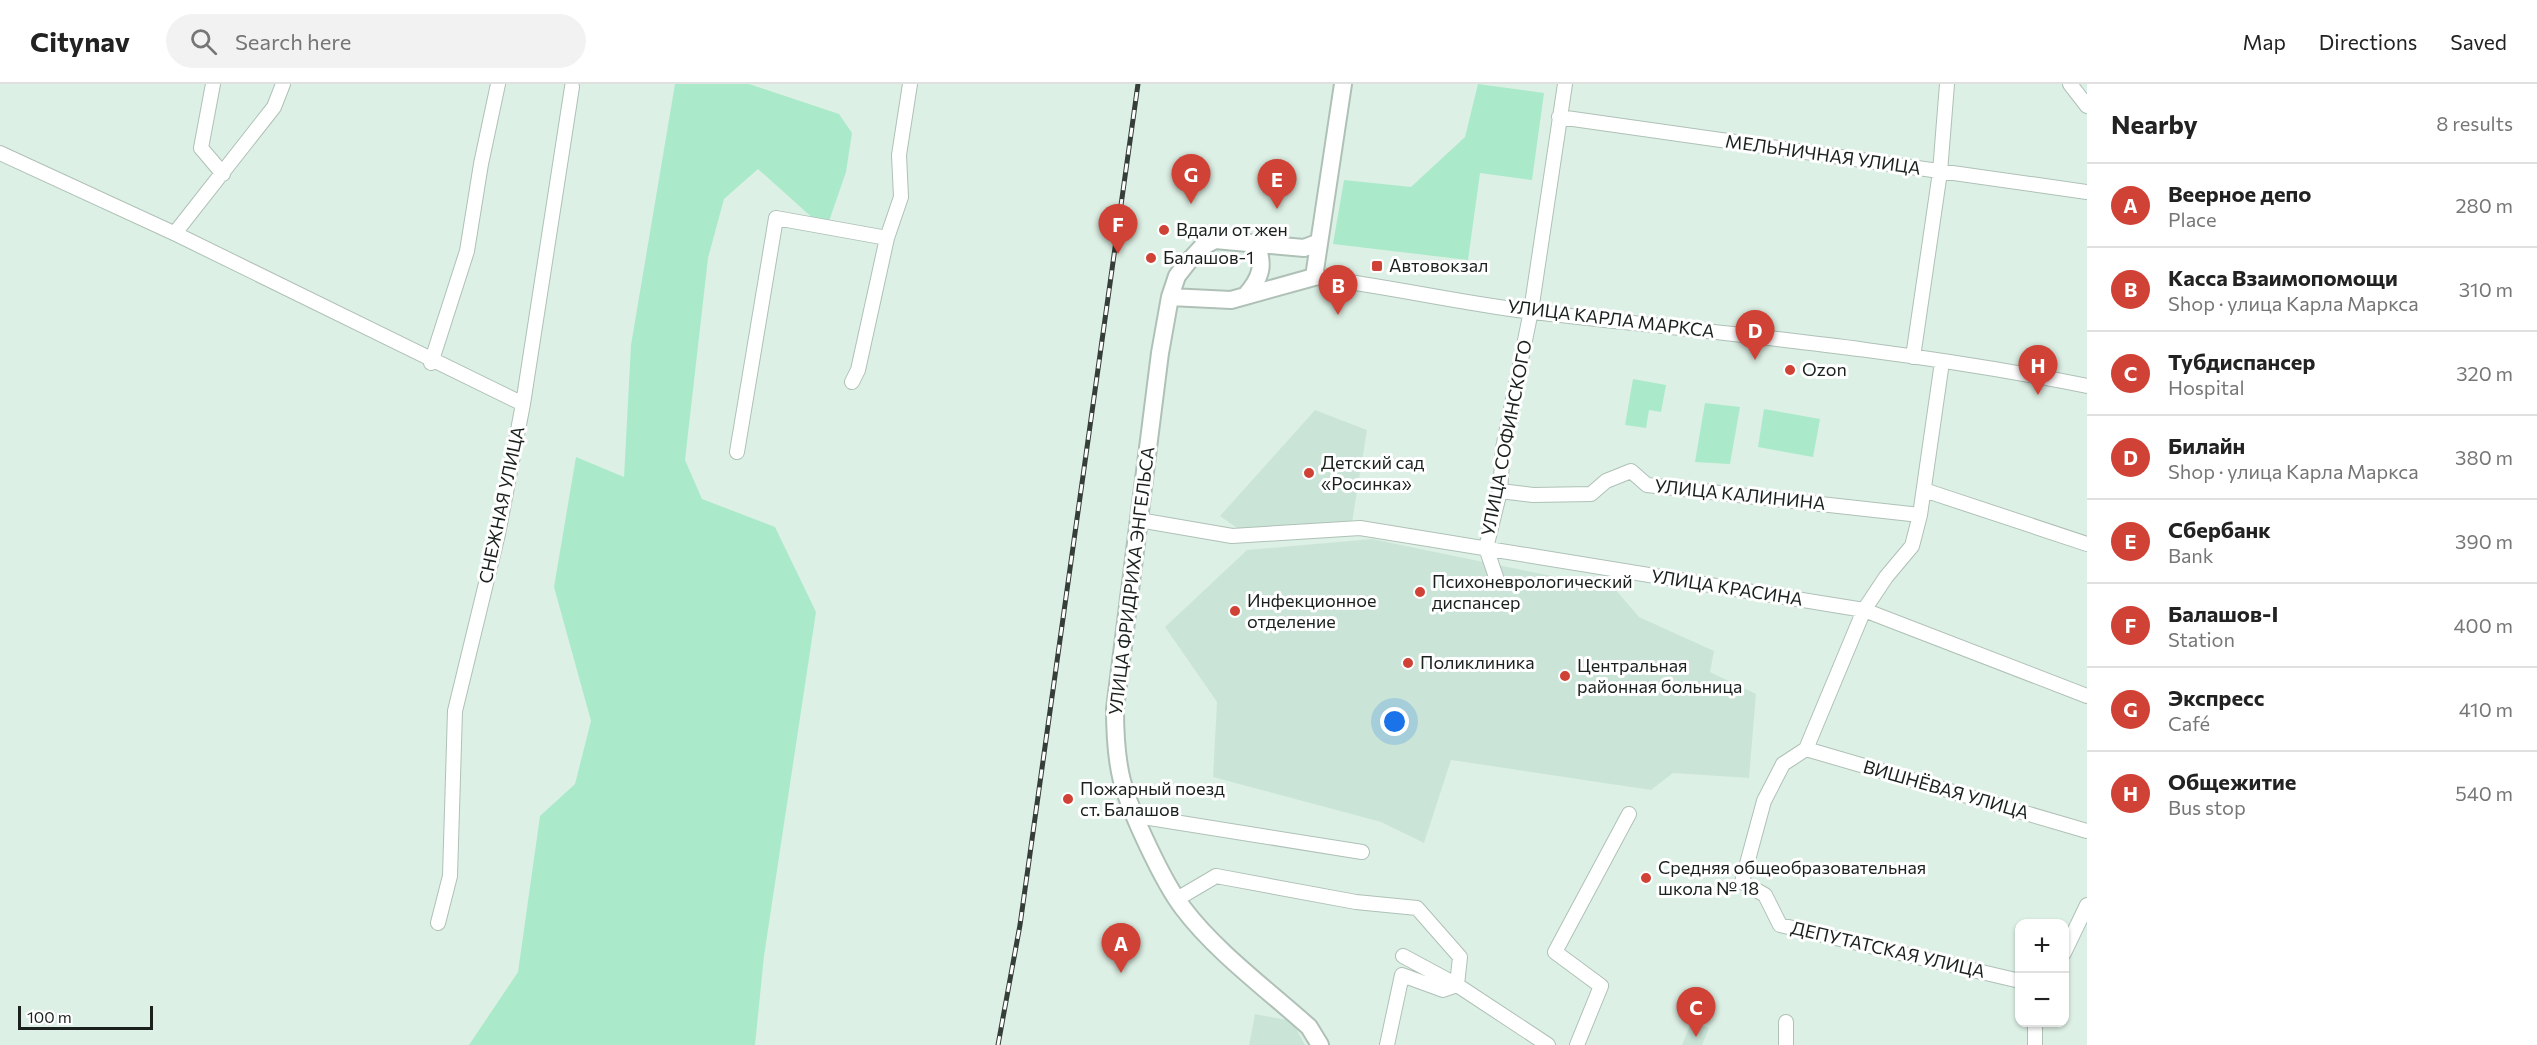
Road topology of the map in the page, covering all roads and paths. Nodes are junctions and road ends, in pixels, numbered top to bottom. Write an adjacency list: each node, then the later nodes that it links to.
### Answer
1 (213, 84): 14 (street)
2 (284, 84): 14 (street)
3 (498, 84): 25 (street)
4 (910, 84): 17 (street)
5 (1342, 84): 18 (main road)
6 (1565, 84): 11 (street, УЛИЦА СОФИНСКОГО)
7 (1947, 84): 13 (street)
8 (2070, 84): 10 (street)
9 (572, 87): 29 (street, СНЕЖНАЯ УЛИЦА)
10 (2087, 106)
11 (1559, 117): 13 (street, МЕЛЬНИЧНАЯ УЛИЦА); 23 (street, УЛИЦА СОФИНСКОГО)
12 (0, 153): 16 (street)
13 (1940, 172): 15 (street, МЕЛЬНИЧНАЯ УЛИЦА); 24 (street)
14 (223, 174): 16 (street)
15 (2087, 192)
16 (175, 233): 25 (street)
17 (887, 238): 27 (street); 30 (street)
18 (1317, 243): 19 (main road, УЛИЦА ФРИДРИХА ЭНГЕЛЬСА); 20 (main road)
19 (1256, 244): 21 (main road); 22 (main road, УЛИЦА ФРИДРИХА ЭНГЕЛЬСА)
20 (1314, 277): 21 (main road); 23 (street, УЛИЦА КАРЛА МАРКСА)
21 (1246, 295): 22 (main road)
22 (1170, 297): 34 (main road, УЛИЦА ФРИДРИХА ЭНГЕЛЬСА)
23 (1531, 311): 24 (street, УЛИЦА КАРЛА МАРКСА); 32 (street, УЛИЦА СОФИНСКОГО)
24 (1913, 357): 26 (street, УЛИЦА КАРЛА МАРКСА)
25 (431, 361): 29 (street)
26 (1942, 362): 28 (street, УЛИЦА КАРЛА МАРКСА); 31 (street)
27 (852, 382)
28 (2087, 386)
29 (522, 404): 47 (street, СНЕЖНАЯ УЛИЦА)
30 (736, 452)
31 (1924, 490): 33 (street); 35 (street)
32 (1500, 491): 33 (street, УЛИЦА КАЛИНИНА); 36 (street, УЛИЦА СОФИНСКОГО)
33 (1920, 515): 38 (street)
34 (1139, 520): 36 (street, УЛИЦА КРАСИНА); 42 (main road, УЛИЦА ФРИДРИХА ЭНГЕЛЬСА)
35 (2087, 544)
36 (1486, 548): 37 (street, УЛИЦА СОФИНСКОГО); 38 (street, УЛИЦА КРАСИНА)
37 (1496, 577)
38 (1864, 610): 39 (street, УЛИЦА КРАСИНА); 40 (street)
39 (2087, 696)
40 (1806, 749): 43 (street, ВИШНЁВАЯ УЛИЦА); 51 (street, ДЕПУТАТСКАЯ УЛИЦА)
41 (1629, 814): 58 (street)
42 (1137, 816): 44 (street); 45 (main road, УЛИЦА ФРИДРИХА ЭНГЕЛЬСА)
43 (2087, 831)
44 (1362, 852)
45 (1177, 899): 52 (street); 55 (main road, УЛИЦА ФРИДРИХА ЭНГЕЛЬСА)
46 (2087, 905): 48 (street)
47 (438, 923)
48 (2084, 924): 49 (street)
49 (2069, 946)
50 (1403, 956): 52 (street)
51 (2015, 980)
52 (1457, 986): 56 (street); 57 (street)
53 (1786, 1022): 59 (street)
54 (2035, 1027): 60 (street)
55 (1320, 1045)
56 (1387, 1045)
57 (1548, 1045)
58 (1577, 1045)
59 (1786, 1045)
60 (2035, 1045)

